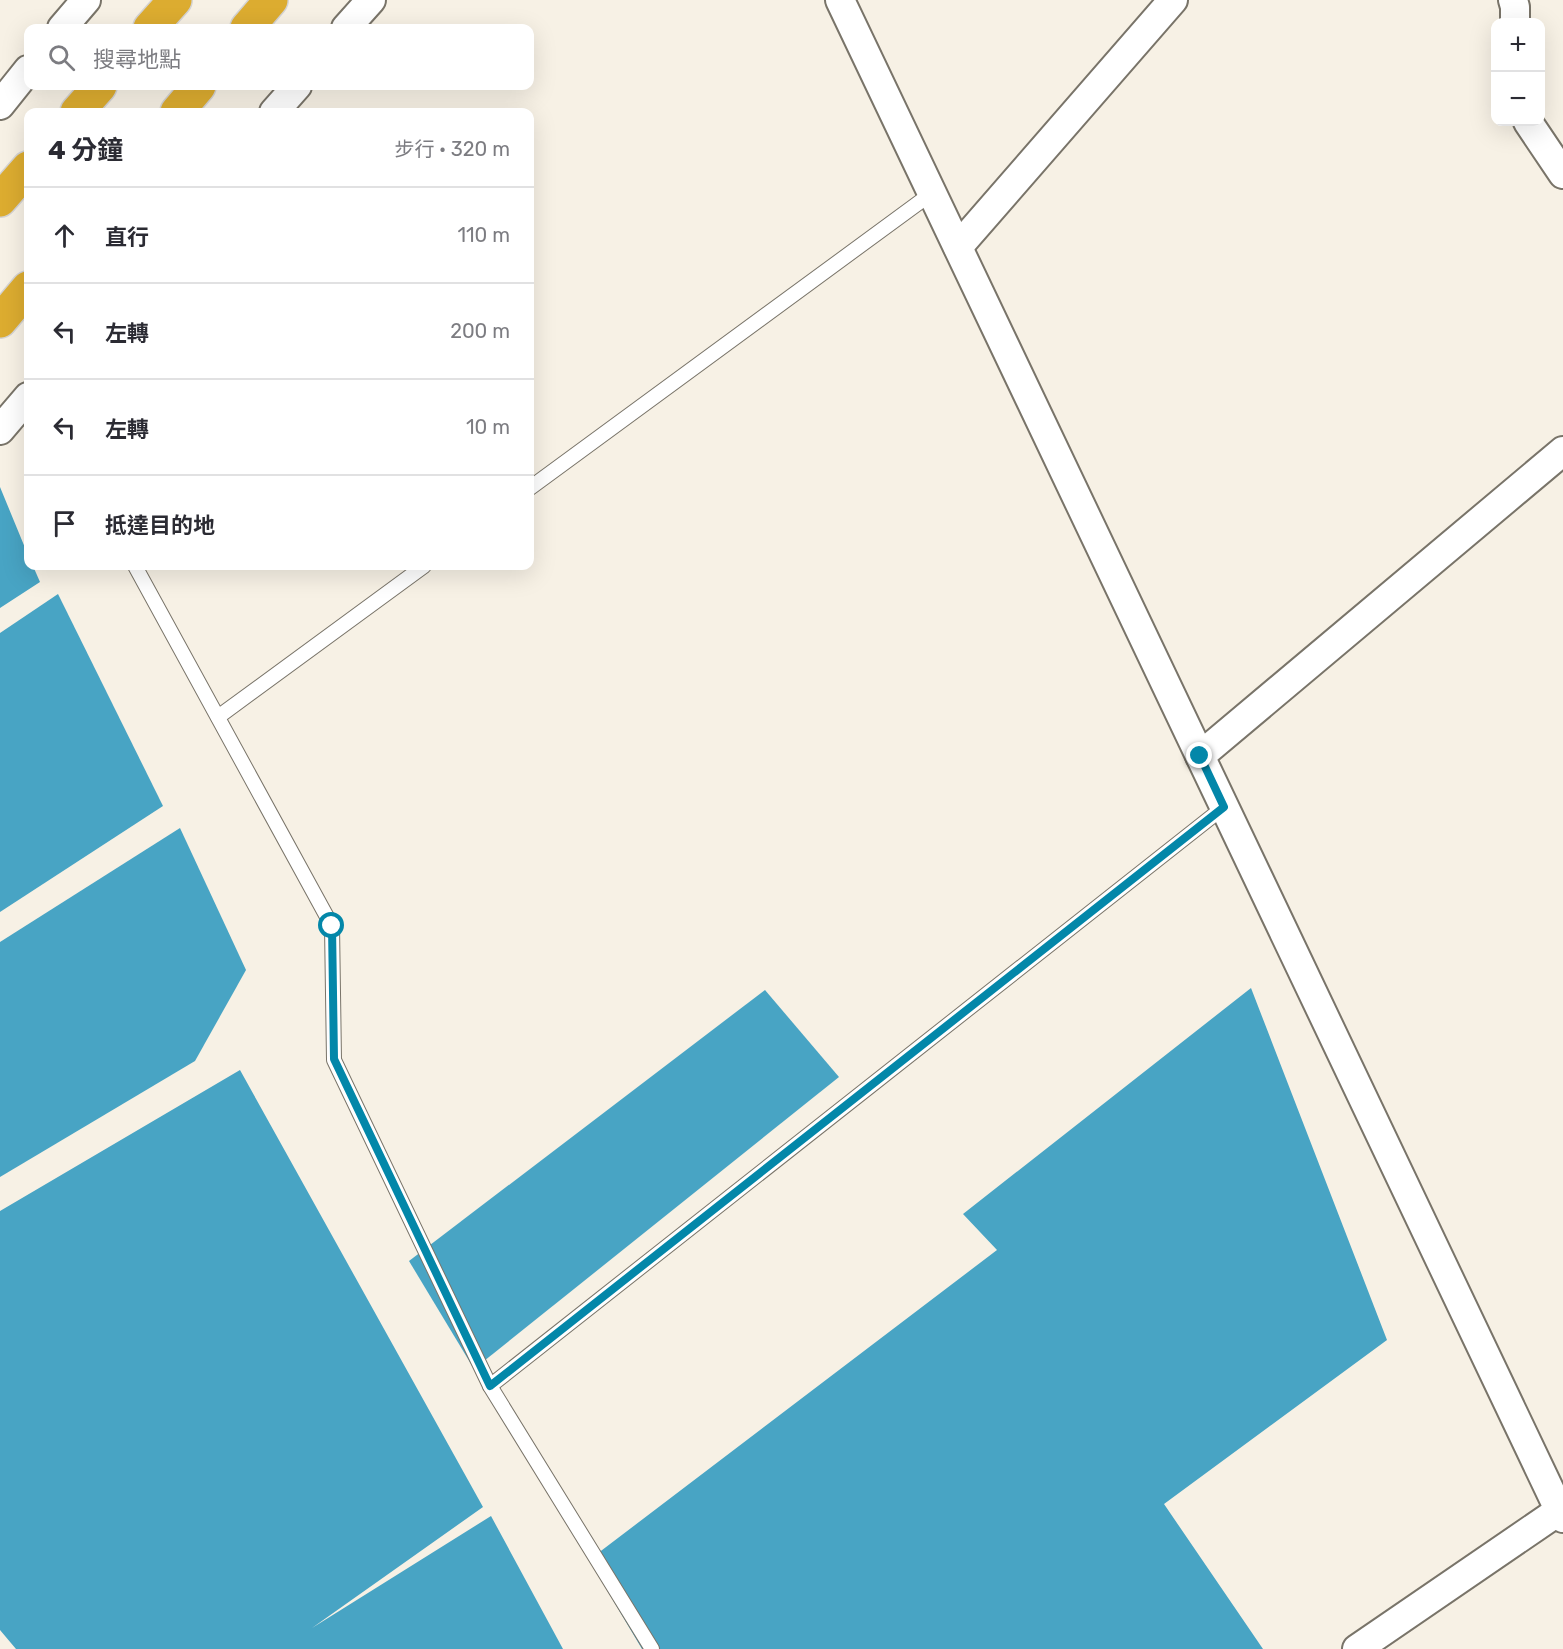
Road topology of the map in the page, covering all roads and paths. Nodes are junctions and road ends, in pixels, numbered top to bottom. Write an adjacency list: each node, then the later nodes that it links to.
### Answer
1 (86, 0): 9 (street)
2 (175, 0): 10 (highway)
3 (271, 0): 11 (highway)
4 (371, 0): 12 (street)
5 (840, 0): 24 (street)
6 (1173, 0): 26 (street)
7 (1513, 0): 8 (street)
8 (1515, 18)
9 (65, 24)
10 (154, 24)
11 (250, 24)
12 (350, 24)
13 (24, 75): 17 (street)
14 (96, 90): 18 (highway)
15 (196, 90): 19 (highway)
16 (293, 90): 20 (street)
17 (0, 105)
18 (81, 108)
19 (181, 108)
20 (278, 108)
21 (1531, 126): 23 (street)
22 (24, 173): 25 (highway)
23 (1563, 174)
24 (932, 193): 26 (street); 32 (lane)
25 (0, 200)
26 (958, 247): 36 (street)
27 (24, 293): 28 (highway)
28 (0, 321)
29 (24, 402): 30 (street)
30 (0, 430)
31 (1563, 451): 36 (street)
32 (534, 485)
33 (137, 570): 35 (lane)
34 (419, 570): 35 (lane)
35 (218, 717): 38 (lane)
36 (1200, 756): 37 (street)
37 (1224, 807): 38 (lane); 39 (street)
38 (490, 1386): 40 (lane)
39 (1562, 1512): 41 (street)
40 (652, 1649)
41 (1357, 1649)

